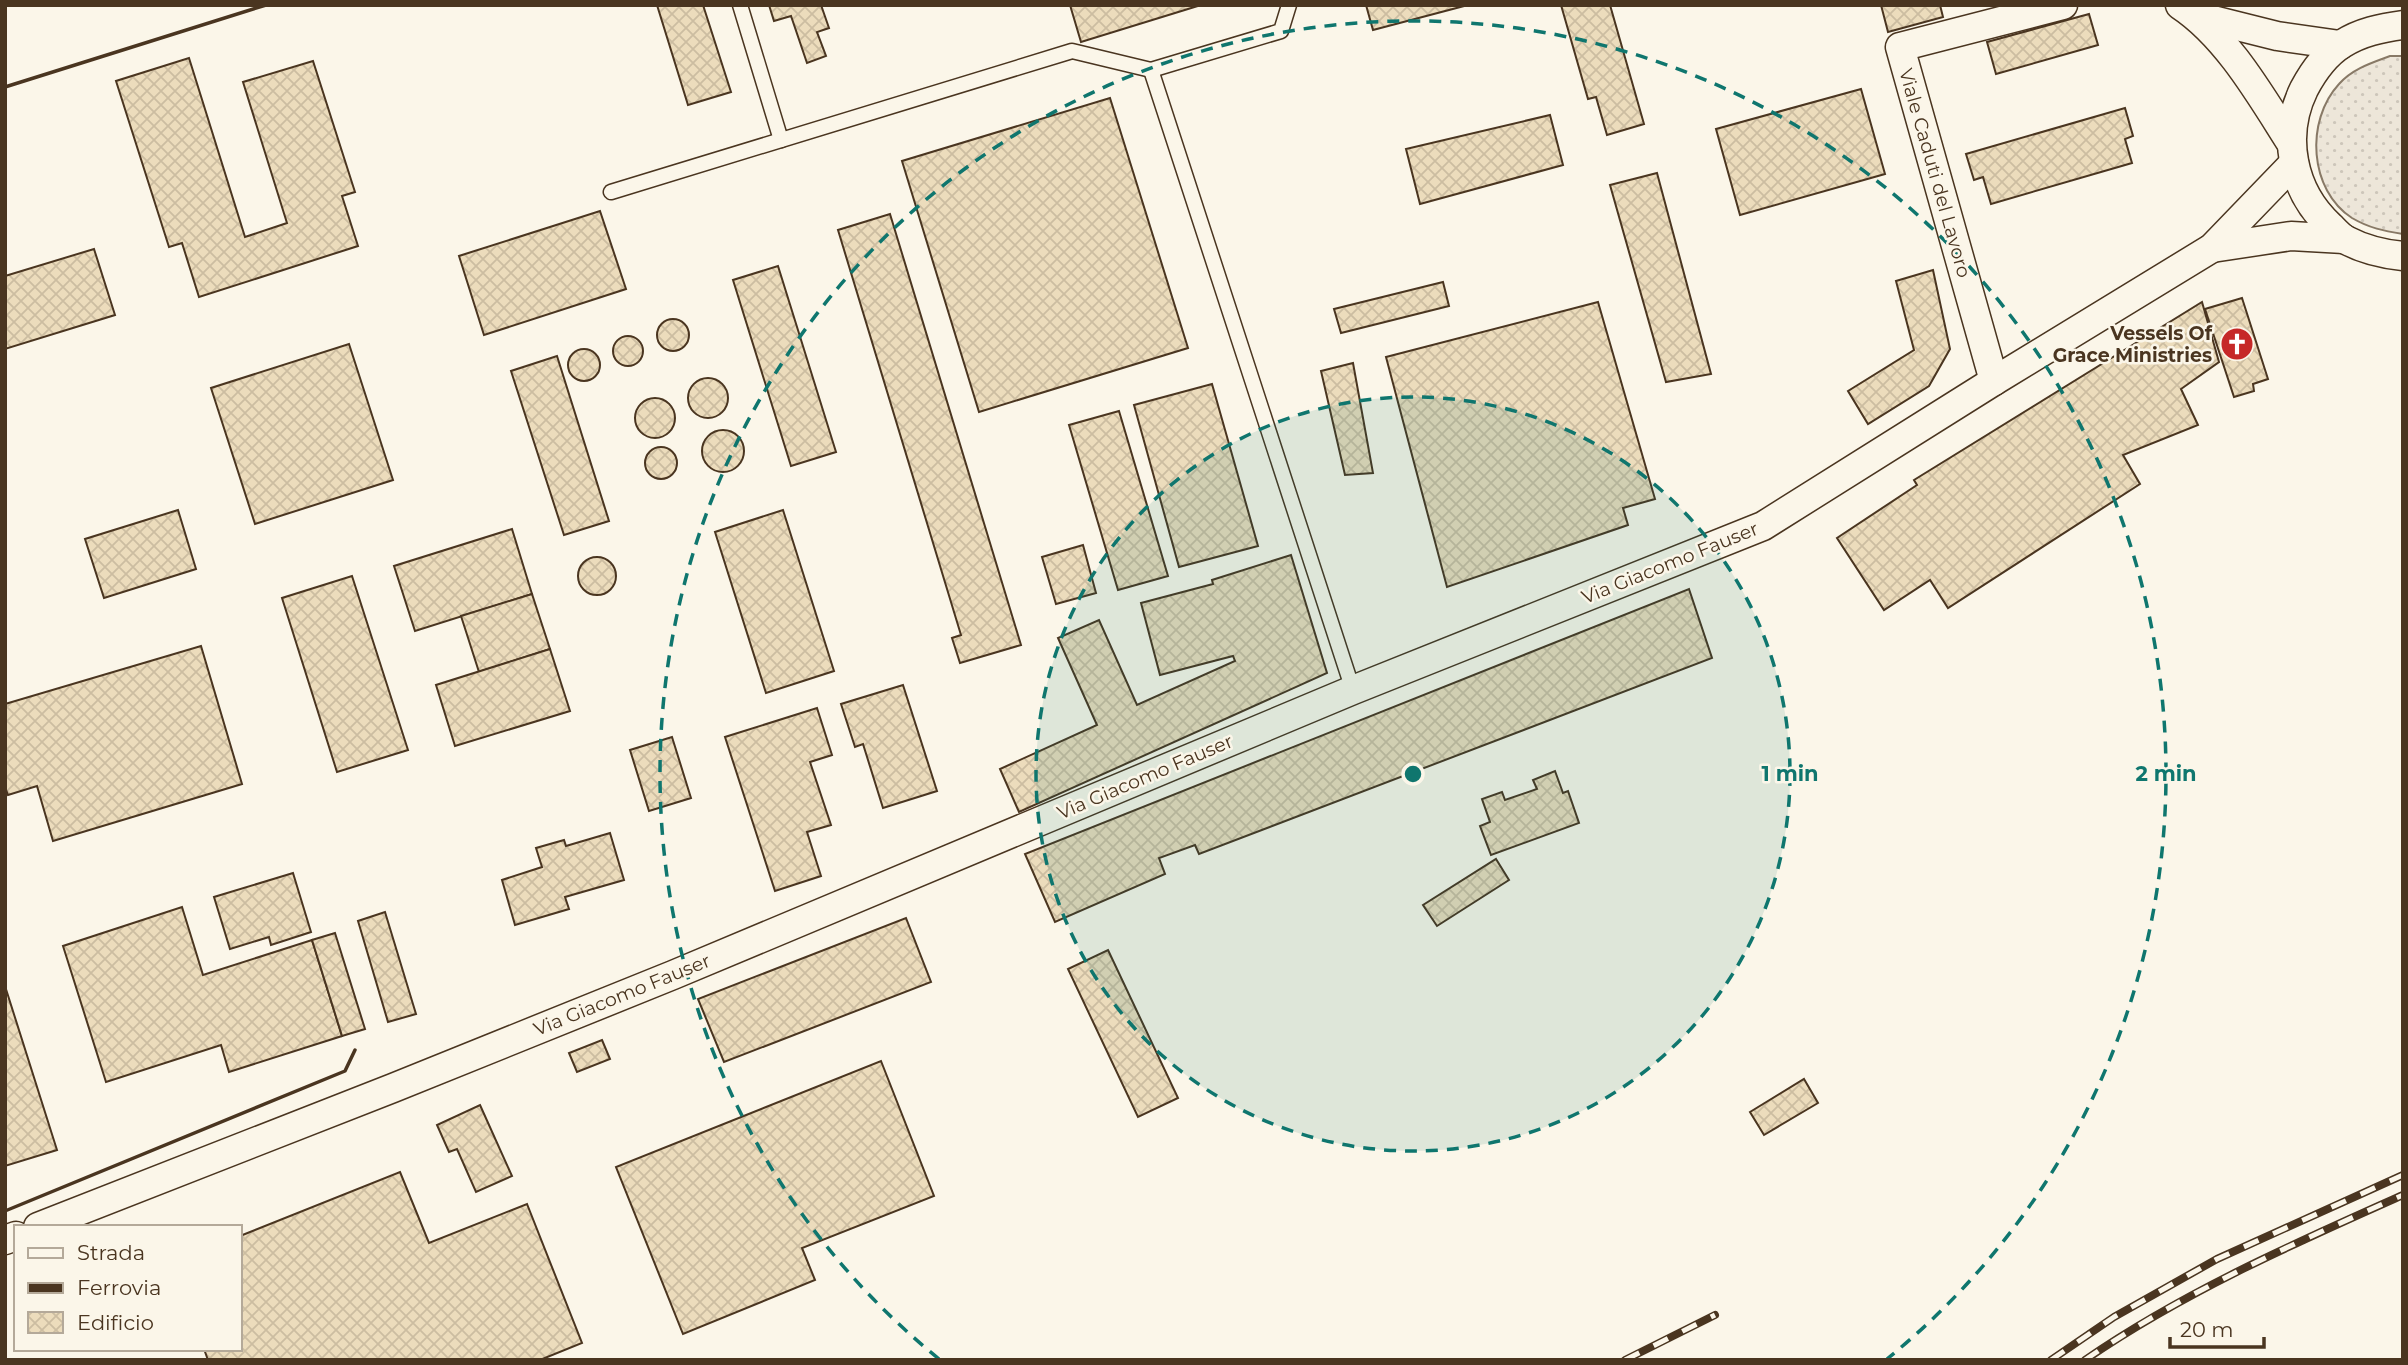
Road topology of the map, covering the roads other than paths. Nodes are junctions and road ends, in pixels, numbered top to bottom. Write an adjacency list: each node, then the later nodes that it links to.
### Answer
1 (740, 5): 8 (lane)
2 (1289, 5): 7 (lane)
3 (2063, 5): 14 (street, Viale Caduti del Lavoro)
4 (2189, 11): 6 (street, Via Giacomo Fauser); 9 (street, Via Giacomo Fauser)
5 (2403, 25): 6 (street, Via Giacomo Fauser)
6 (2340, 45): 9 (street, Via Giacomo Fauser)
7 (1152, 70): 8 (lane); 15 (lane)
8 (781, 140): 10 (lane)
9 (2293, 153): 11 (street, Via Giacomo Fauser); 12 (street, Via Giacomo Fauser)
10 (611, 192)
11 (2344, 239): 12 (street, Via Giacomo Fauser); 13 (street, Via Giacomo Fauser)
12 (2212, 248): 14 (street, Via Giacomo Fauser)
13 (2403, 256)
14 (1994, 381): 15 (street, Via Giacomo Fauser)
15 (1353, 690): 16 (street, Via Giacomo Fauser)
16 (43, 1225)

